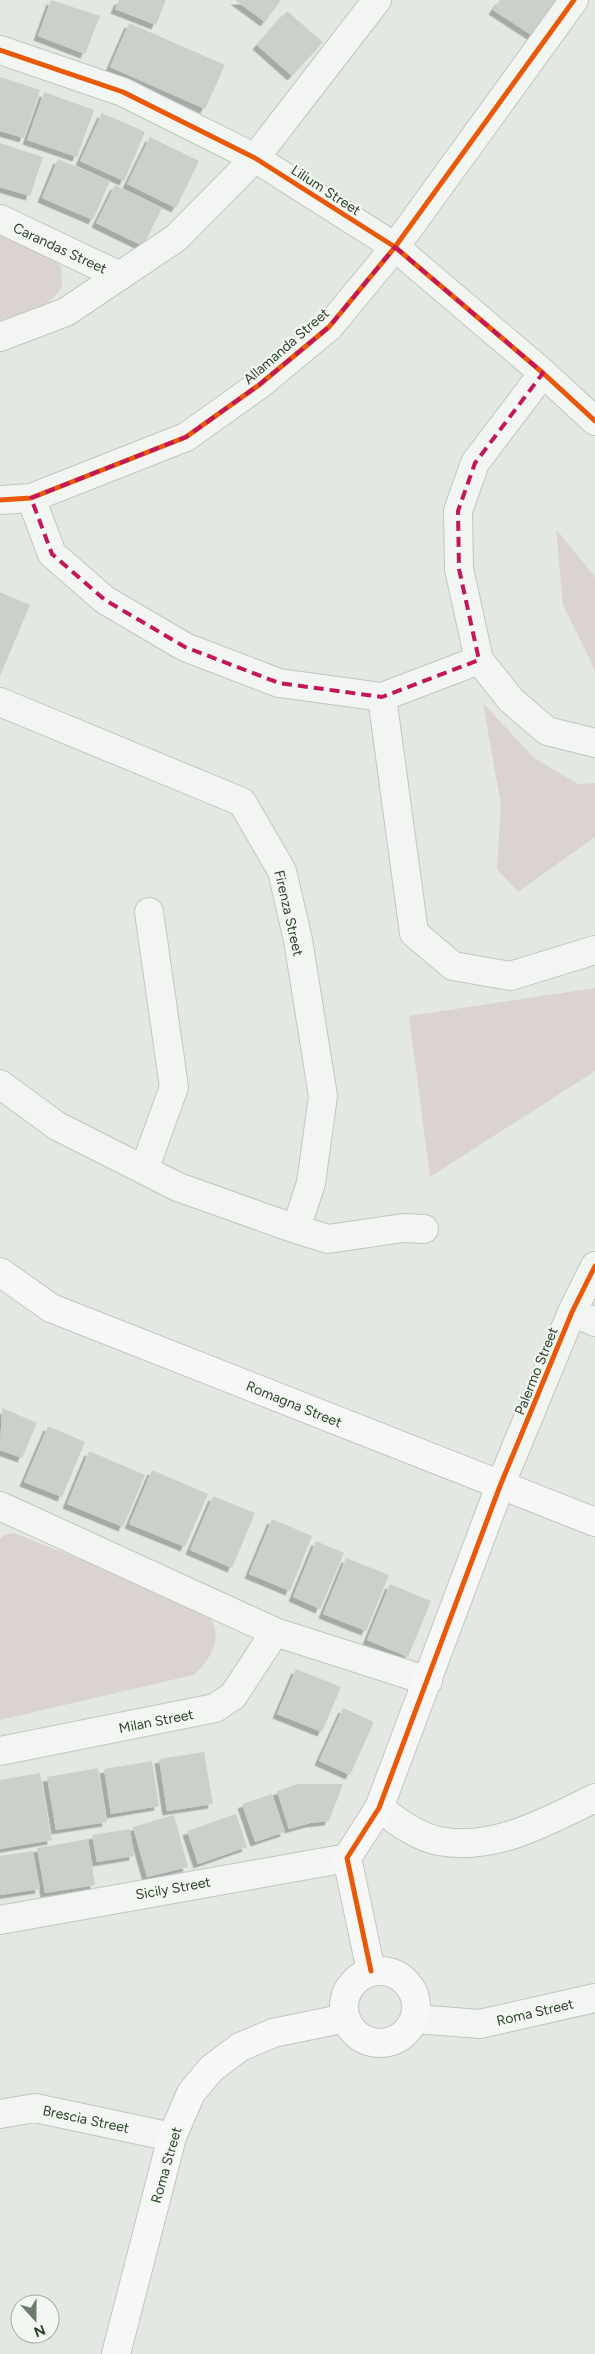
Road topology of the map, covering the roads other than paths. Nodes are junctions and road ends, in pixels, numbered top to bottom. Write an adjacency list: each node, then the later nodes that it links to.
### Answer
1 (377, 0): 4 (street, Carandas Street)
2 (574, 0): 6 (street, Allamanda Street)
3 (0, 50): 4 (street, Lilium Street)
4 (255, 158): 6 (street, Lilium Street); 7 (street, Carandas Street)
5 (0, 220): 7 (street, Carandas Street)
6 (395, 247): 9 (street, Lilium Street); 11 (street, Allamanda Street)
7 (120, 276): 8 (street, Carandas Street)
8 (0, 337)
9 (543, 373): 10 (street, Lilium Street); 13 (street)
10 (595, 421)
11 (31, 498): 12 (street, Allamanda Street); 14 (street)
12 (0, 500)
13 (479, 660): 14 (street); 16 (street)
14 (382, 697): 18 (street)
15 (0, 702): 22 (street, Firenza Street)
16 (595, 743)
17 (149, 912): 20 (street)
18 (595, 950)
19 (0, 1084): 20 (street)
20 (144, 1170): 22 (street)
21 (424, 1228): 22 (street)
22 (296, 1229)
23 (595, 1266): 25 (street, Palermo Street)
24 (0, 1272): 26 (street, Romagna Street)
25 (584, 1317): 26 (street, Palermo Street)
26 (500, 1486): 28 (street, Romagna Street); 30 (street)
27 (0, 1506): 29 (street)
28 (595, 1522)
29 (275, 1632): 30 (street); 31 (street, Milan Street)
30 (428, 1682): 33 (street)
31 (0, 1751)
32 (595, 1798): 33 (street)
33 (378, 1808): 34 (street)
34 (347, 1858): 35 (street, Sicily Street); 36 (street)
35 (0, 1920)
36 (371, 1972): 38 (street); 39 (street)
37 (595, 1998): 39 (street, Roma Street)
38 (346, 2018): 39 (street); 41 (street, Roma Street)
39 (415, 2019)
40 (0, 2114): 41 (street, Brescia Street)
41 (172, 2137): 42 (street, Roma Street)
42 (116, 2354)

